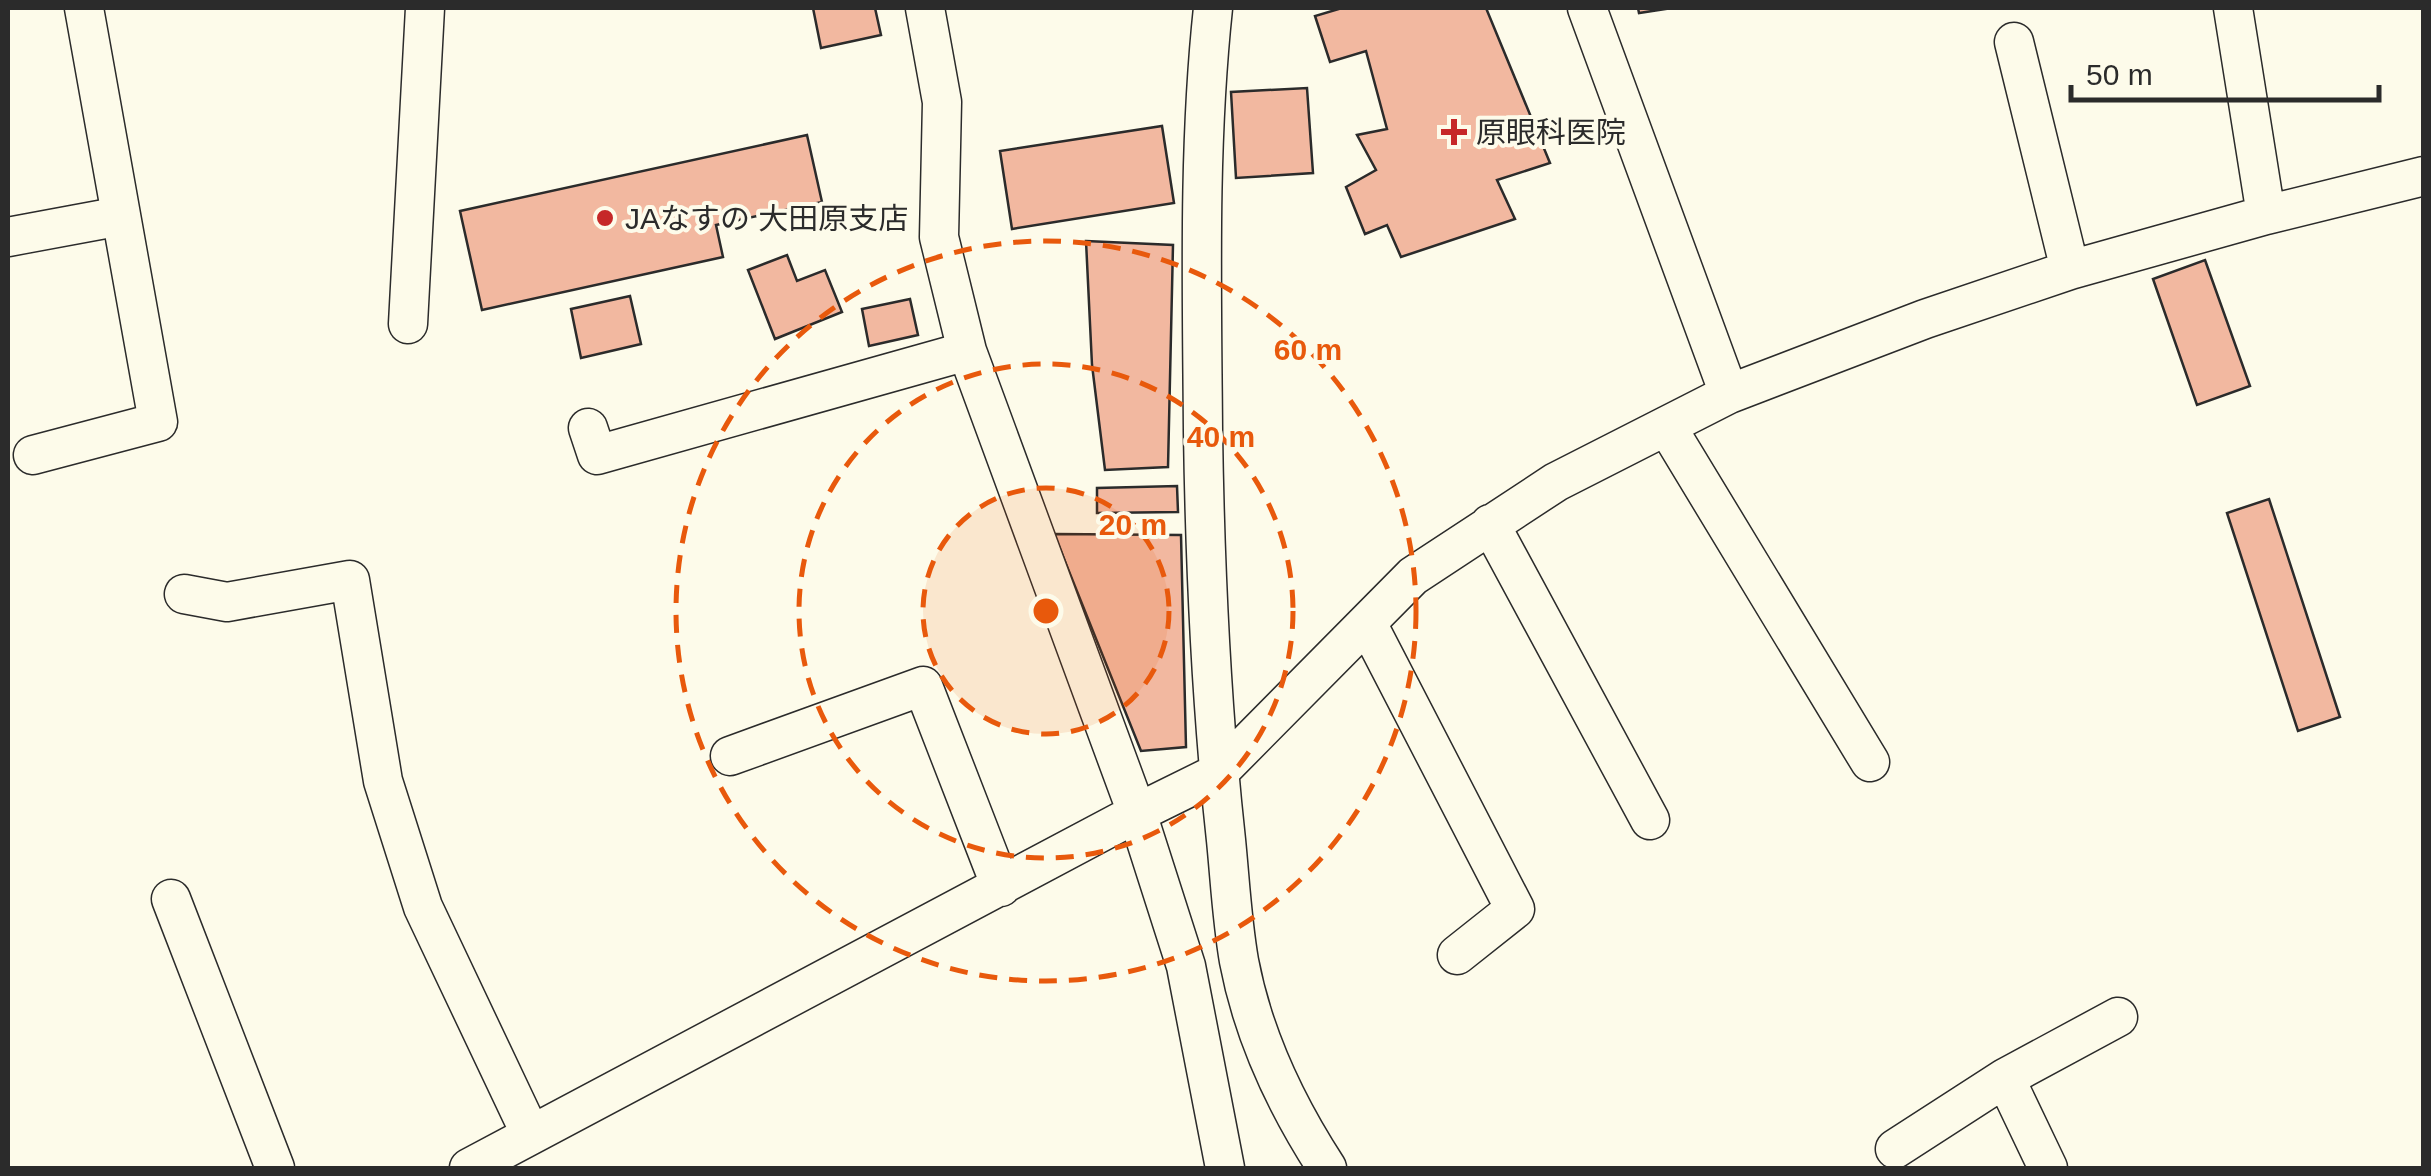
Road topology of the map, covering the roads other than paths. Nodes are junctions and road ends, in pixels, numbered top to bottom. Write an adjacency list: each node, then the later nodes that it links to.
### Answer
1 (84, 8): 10 (street)
2 (425, 8): 13 (street)
3 (925, 8): 14 (street)
4 (1212, 8): 24 (street)
5 (1587, 8): 15 (street)
6 (2234, 8): 9 (street)
7 (2014, 42): 12 (street)
8 (2424, 176): 9 (street)
9 (2266, 215): 12 (street)
10 (121, 216): 11 (street); 18 (street)
11 (8, 237)
12 (2070, 270): 15 (street)
13 (408, 324)
14 (967, 350): 17 (street); 25 (street)
15 (1729, 394): 16 (street)
16 (1666, 427): 19 (street); 23 (street)
17 (588, 428)
18 (33, 456)
19 (1490, 524): 21 (street); 26 (street)
20 (184, 594): 32 (street)
21 (1367, 622): 24 (street); 29 (street)
22 (730, 756): 27 (street)
23 (1870, 762)
24 (1218, 773): 25 (street); 37 (street)
25 (1137, 813): 27 (street); 36 (street)
26 (1650, 820)
27 (1001, 887): 32 (street)
28 (171, 899): 34 (street)
29 (1457, 955)
30 (2118, 1017): 31 (street)
31 (2005, 1078): 33 (street); 38 (street)
32 (531, 1135): 35 (street)
33 (1895, 1149)
34 (276, 1168)
35 (469, 1168)
36 (1226, 1168)
37 (1327, 1168)
38 (2048, 1168)

